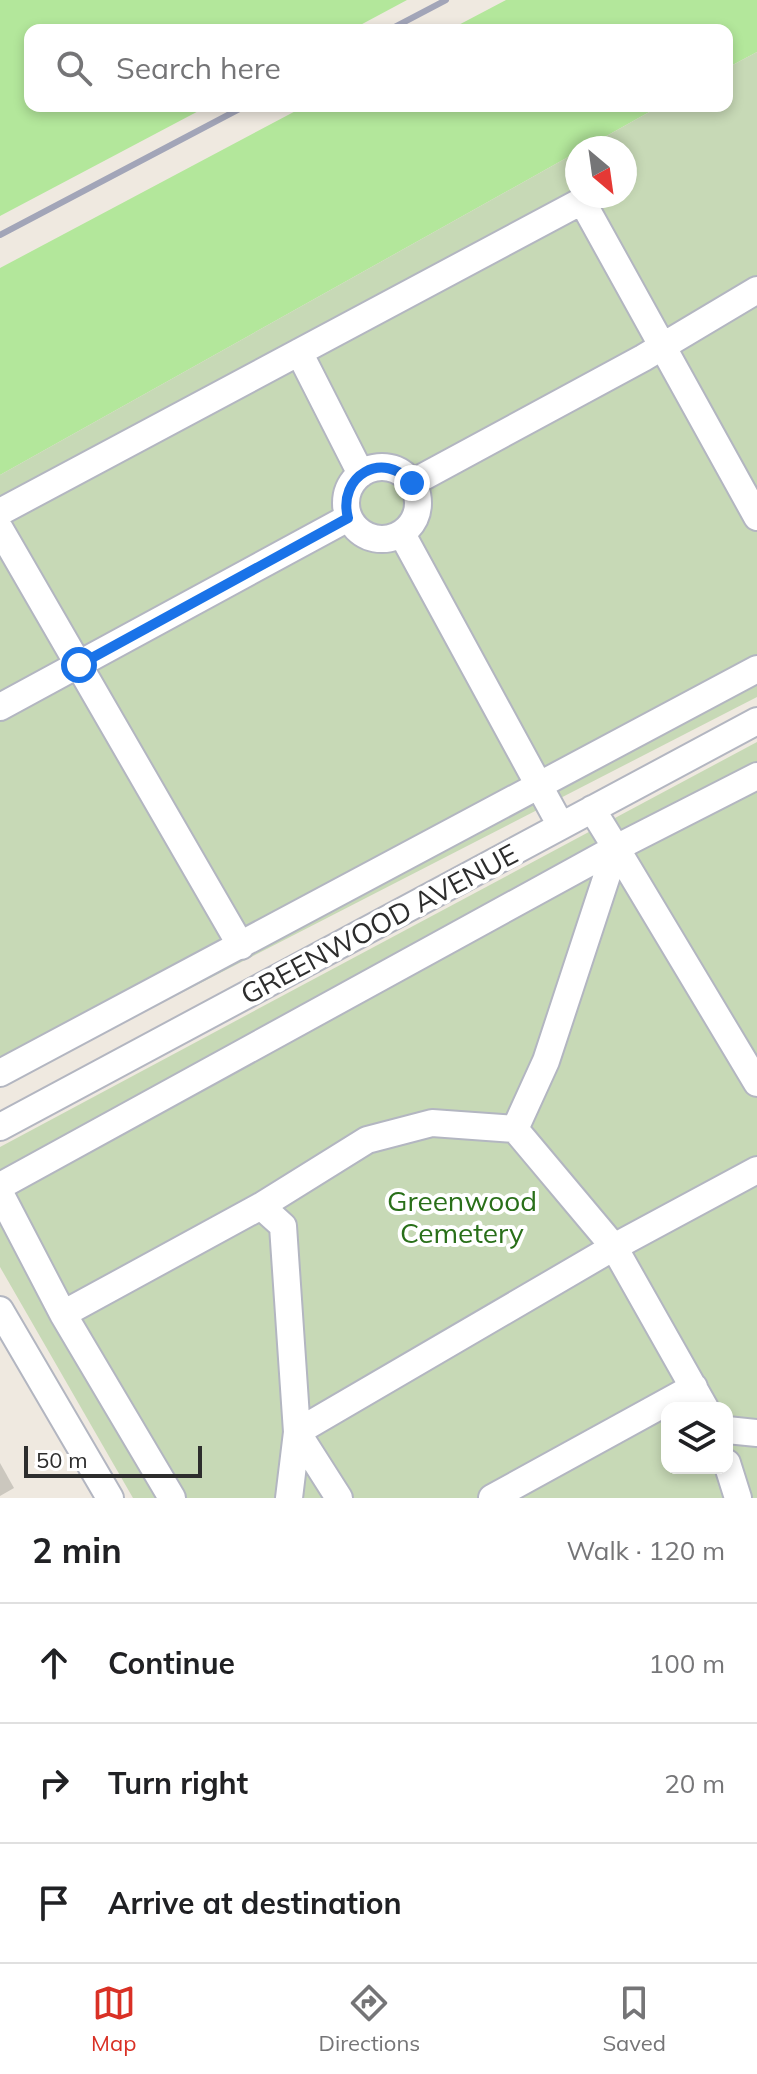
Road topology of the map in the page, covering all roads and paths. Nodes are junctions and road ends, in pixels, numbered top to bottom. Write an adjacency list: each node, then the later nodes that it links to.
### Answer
1 (757, 290): 2 (street)
2 (663, 346): 3 (street); 5 (street); 7 (street)
3 (299, 352): 4 (street); 6 (street)
4 (361, 474): 5 (street); 8 (street)
5 (412, 483): 10 (street)
6 (0, 512)
7 (757, 517)
8 (348, 518): 10 (street); 11 (street)
9 (0, 529): 11 (street)
10 (402, 534): 16 (street)
11 (79, 665): 13 (street); 20 (street)
12 (757, 669): 16 (street)
13 (0, 707)
14 (757, 721): 17 (street, GREENWOOD AVENUE)
15 (757, 776): 19 (street)
16 (540, 787): 18 (street); 20 (street)
17 (592, 809): 18 (street, GREENWOOD AVENUE); 19 (street)
18 (561, 826): 23 (street, GREENWOOD AVENUE)
19 (616, 848): 22 (street); 24 (street); 27 (street)
20 (241, 946): 21 (street)
21 (0, 1073)
22 (757, 1083)
23 (0, 1127)
24 (515, 1129): 25 (street); 31 (street)
25 (327, 1167): 29 (street); 30 (street)
26 (757, 1170): 31 (street)
27 (0, 1186)
28 (0, 1193): 33 (street)
29 (261, 1206): 30 (street); 33 (street)
30 (283, 1226): 36 (street)
31 (614, 1247): 34 (street); 36 (street)
32 (0, 1310): 39 (street)
33 (63, 1314): 40 (street)
34 (700, 1397): 43 (street)
35 (733, 1431): 37 (street)
36 (297, 1432): 41 (street); 42 (street)
37 (757, 1433)
38 (730, 1474): 44 (street)
39 (110, 1498)
40 (172, 1498)
41 (289, 1498)
42 (339, 1498)
43 (492, 1498)
44 (738, 1498)

